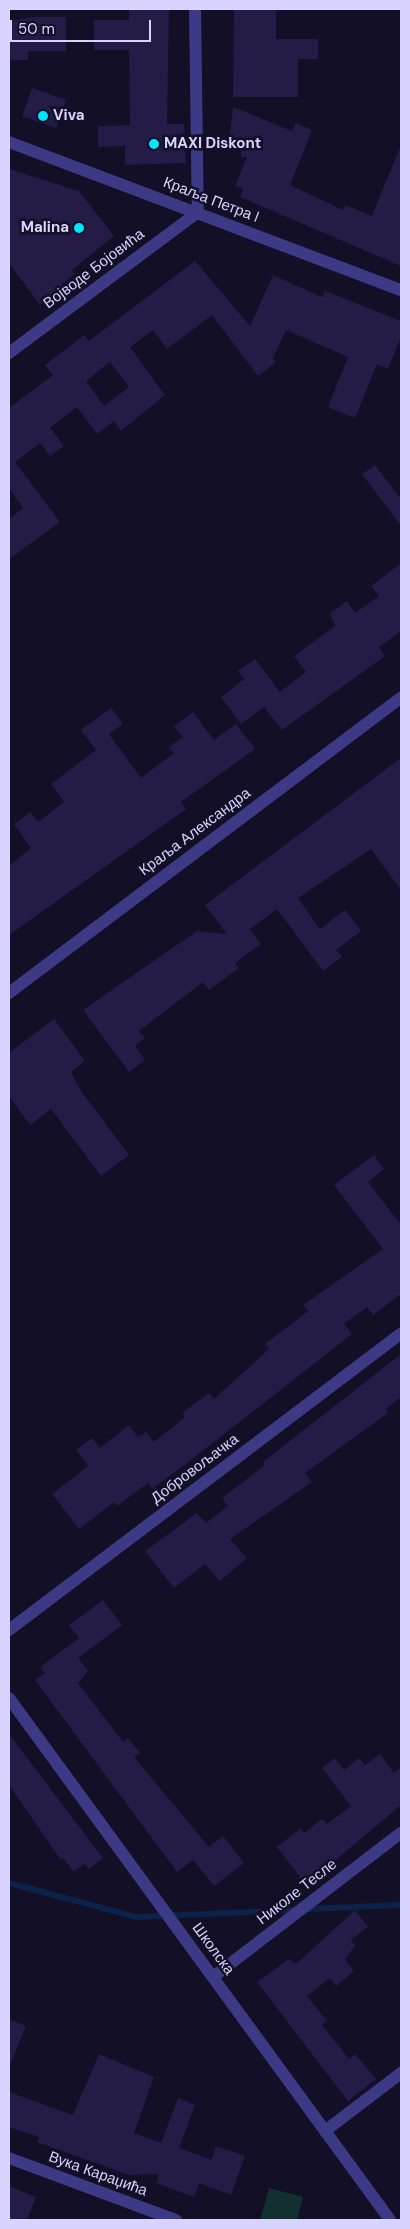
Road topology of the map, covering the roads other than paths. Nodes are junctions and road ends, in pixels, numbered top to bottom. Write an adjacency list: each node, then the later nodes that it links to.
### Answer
1 (195, 9): 3 (street)
2 (9, 142): 3 (street, Краља Петра I)
3 (198, 212): 4 (street, Краља Петра I); 5 (street, Војводе Бојовића)
4 (401, 290)
5 (9, 353)
6 (401, 698): 7 (street, Краља Александра)
7 (9, 992)
8 (401, 1334): 9 (street, Добровољачка)
9 (9, 1630)
10 (9, 1698): 12 (street, Школска)
11 (401, 1833): 12 (street, Николе Тесле)
12 (213, 1977): 14 (street, Школска)
13 (401, 2073): 14 (street)
14 (325, 2131): 17 (street, Школска)
15 (9, 2158): 16 (street, Вука Караџића)
16 (176, 2220)
17 (390, 2220)

